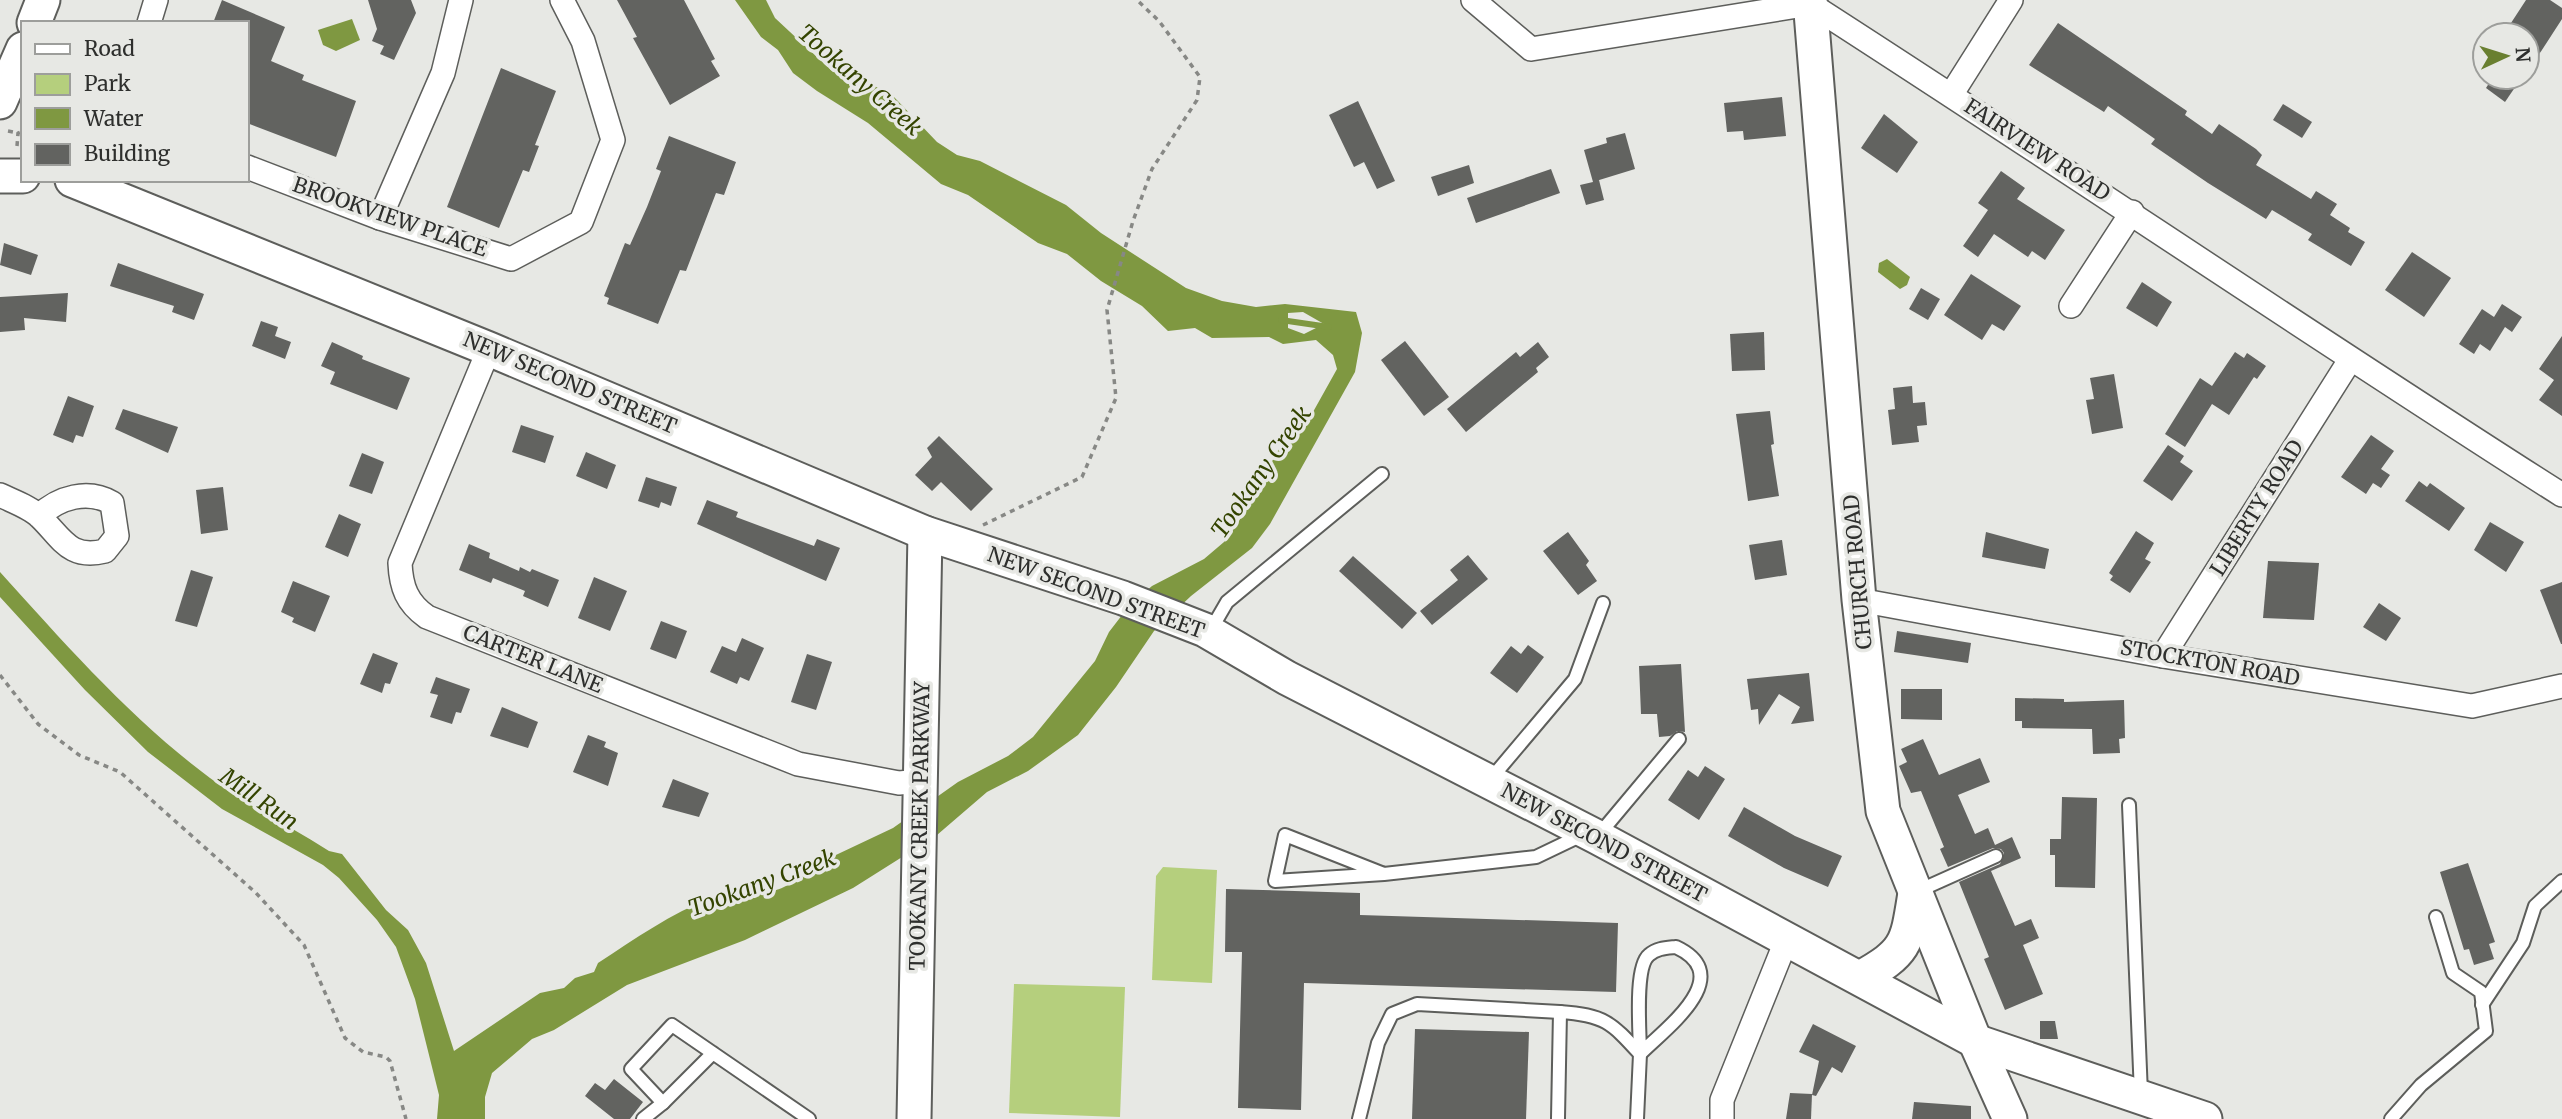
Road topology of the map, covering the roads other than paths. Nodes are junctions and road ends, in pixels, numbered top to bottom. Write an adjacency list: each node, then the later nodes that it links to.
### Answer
1 (43, 0): 8 (street)
2 (156, 0): 9 (street)
3 (461, 0): 18 (street)
4 (562, 0): 18 (street, BROOKVIEW PLACE)
5 (1473, 0): 7 (street)
6 (2011, 0): 11 (street)
7 (1810, 2): 11 (street, FAIRVIEW ROAD); 27 (street, CHURCH ROAD)
8 (35, 21)
9 (150, 21)
10 (21, 53): 12 (street)
11 (1951, 94): 17 (street, FAIRVIEW ROAD)
12 (4, 116)
13 (20, 161): 15 (street)
14 (248, 167): 18 (street, BROOKVIEW PLACE)
15 (0, 176)
16 (77, 182): 20 (street, NEW SECOND STREET)
17 (2132, 212): 19 (street); 21 (street, FAIRVIEW ROAD)
18 (380, 218)
19 (2071, 306)
20 (489, 349): 26 (street, NEW SECOND STREET); 34 (street, CARTER LANE)
21 (2350, 360): 24 (street, FAIRVIEW ROAD); 30 (street, LIBERTY ROAD)
22 (1382, 474): 29 (lane)
23 (0, 495): 25 (street)
24 (2562, 495)
25 (39, 516)
26 (925, 533): 29 (street, NEW SECOND STREET); 34 (street, TOOKANY CREEK PARKWAY)
27 (1859, 600): 30 (street, STOCKTON ROAD); 40 (street, CHURCH ROAD)
28 (1604, 603): 33 (lane)
29 (1207, 632): 33 (street, NEW SECOND STREET)
30 (2163, 656): 31 (street, STOCKTON ROAD)
31 (2562, 686)
32 (1679, 739): 36 (lane)
33 (1488, 781): 36 (street, NEW SECOND STREET)
34 (922, 789): 54 (street, TOOKANY CREEK PARKWAY)
35 (2129, 805): 49 (lane)
36 (1592, 835): 38 (lane); 42 (street, NEW SECOND STREET)
37 (1996, 856): 40 (lane)
38 (1384, 874): 38 (lane)
39 (2562, 881): 44 (lane)
40 (1915, 893): 43 (street); 46 (street, CHURCH ROAD)
41 (2436, 917): 44 (lane)
42 (1786, 941): 43 (street, NEW SECOND STREET); 57 (street)
43 (1860, 978): 46 (street, NEW SECOND STREET)
44 (2482, 1005): 60 (lane)
45 (1560, 1012): 48 (lane); 51 (lane); 55 (lane)
46 (1975, 1041): 49 (street, NEW SECOND STREET); 58 (street, CHURCH ROAD)
47 (713, 1053): 50 (lane); 50 (lane); 53 (lane)
48 (1640, 1054): 48 (lane); 56 (lane)
49 (2141, 1097): 59 (street, NEW SECOND STREET)
50 (663, 1103): 52 (lane)
51 (1558, 1118)
52 (643, 1119)
53 (809, 1119)
54 (914, 1119)
55 (1359, 1119)
56 (1637, 1119)
57 (1722, 1119)
58 (2010, 1119)
59 (2205, 1119)
60 (2391, 1119)

